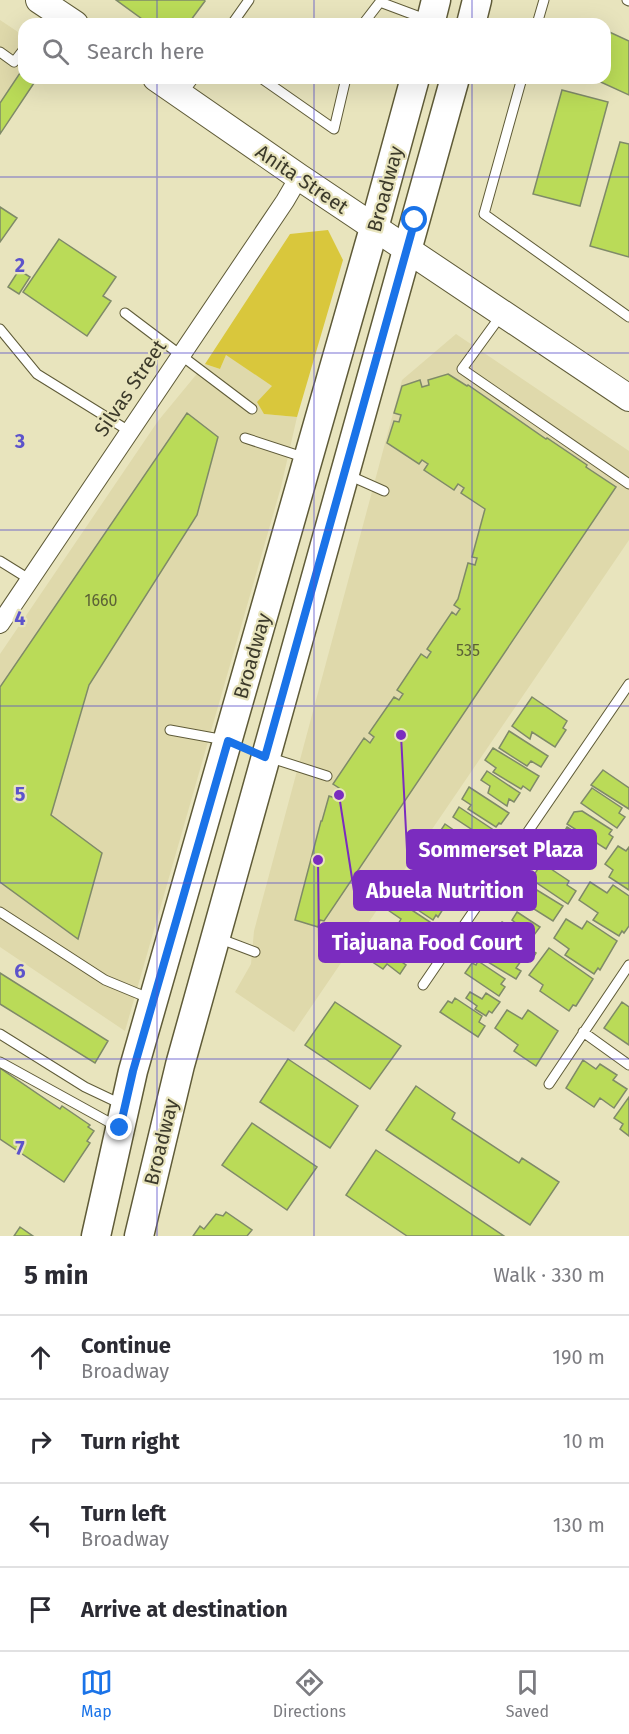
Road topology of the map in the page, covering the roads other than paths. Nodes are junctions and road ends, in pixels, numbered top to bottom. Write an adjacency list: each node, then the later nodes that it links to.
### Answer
1 (249, 0): 5 (lane)
2 (477, 0): 7 (main road)
3 (543, 0): 8 (lane)
4 (432, 15): 6 (lane)
5 (236, 18)
6 (368, 18)
7 (472, 18)
8 (538, 18)
9 (0, 52): 10 (lane)
10 (18, 57)
11 (270, 84): 12 (lane)
12 (345, 84)
13 (413, 84): 18 (main road, Broadway)
14 (453, 84): 19 (main road, Broadway)
15 (520, 84): 22 (lane)
16 (188, 87): 17 (street, Anita Street)
17 (299, 177): 18 (street, Anita Street); 24 (street, Silvas Street)
18 (374, 228): 19 (street, Anita Street); 29 (main road, Broadway)
19 (406, 250): 21 (street, Anita Street); 30 (main road, Broadway)
20 (125, 313): 24 (lane)
21 (502, 313): 25 (street, Anita Street); 31 (lane)
22 (629, 317)
23 (0, 329): 27 (lane)
24 (180, 354): 26 (lane); 27 (street, Silvas Street)
25 (629, 398)
26 (252, 409)
27 (129, 431): 34 (street, Silvas Street)
28 (245, 438): 29 (lane)
29 (308, 459): 38 (main road, Broadway)
30 (344, 474): 32 (lane); 39 (main road, Broadway)
31 (629, 484)
32 (384, 491)
33 (0, 561): 34 (lane)
34 (29, 579): 35 (street, Silvas Street)
35 (0, 624)
36 (629, 684): 45 (lane)
37 (170, 730): 38 (lane)
38 (228, 741): 39 (main road); 46 (main road, Broadway)
39 (265, 757): 40 (lane); 42 (main road, Broadway)
40 (327, 776)
41 (0, 912): 46 (lane)
42 (215, 937): 43 (lane); 54 (main road, Broadway)
43 (255, 952)
44 (629, 965): 47 (lane)
45 (423, 985)
46 (153, 1000): 52 (main road, Broadway)
47 (582, 1032): 50 (lane); 51 (lane)
48 (0, 1035): 52 (lane)
49 (0, 1062): 52 (lane)
50 (629, 1065)
51 (549, 1083)
52 (123, 1117): 53 (main road, Broadway)
53 (96, 1236)
54 (139, 1236)

